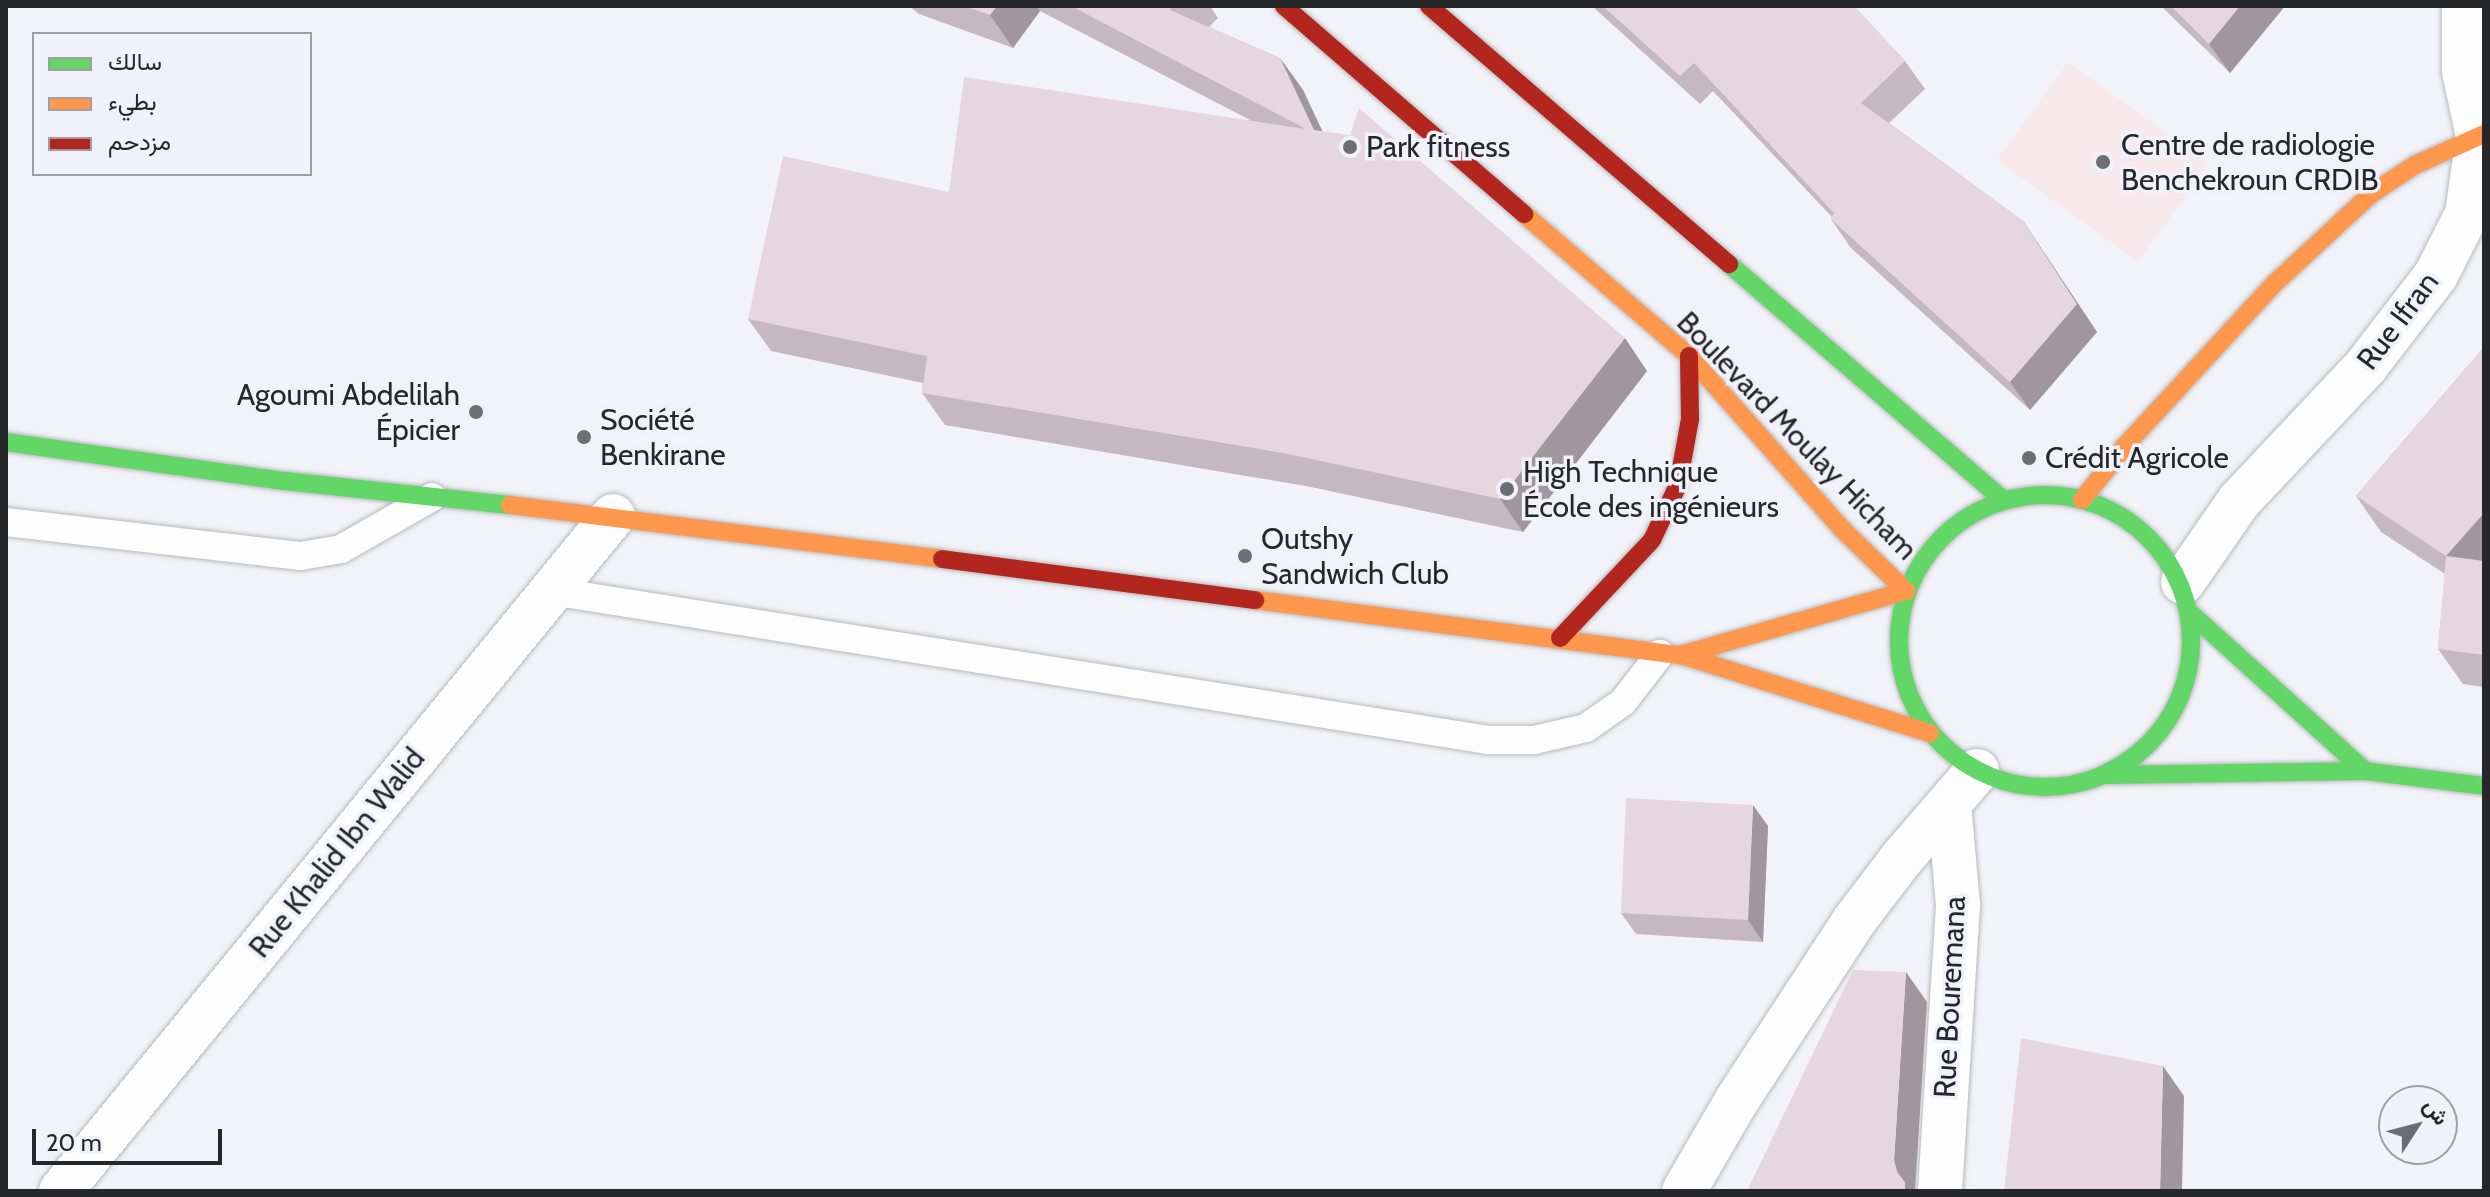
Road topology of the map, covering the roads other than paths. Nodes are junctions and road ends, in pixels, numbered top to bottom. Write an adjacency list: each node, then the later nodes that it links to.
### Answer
1 (1284, 6): 5 (street, Boulevard Moulay Hicham)
2 (1429, 6): 8 (street)
3 (2464, 6): 4 (street, Rue Ifran)
4 (2481, 135): 9 (street); 14 (street, Rue Ifran)
5 (1689, 356): 13 (street, Boulevard Moulay Hicham); 15 (street)
6 (6, 442): 7 (street)
7 (432, 497): 10 (street); 11 (lane)
8 (2003, 500): 9 (street); 13 (street)
9 (2082, 500): 14 (street)
10 (613, 516): 12 (street, Rue Khalid Ibn Walid); 15 (street)
11 (6, 522)
12 (551, 591): 16 (lane); 23 (street, Rue Khalid Ibn Walid)
13 (1906, 591): 16 (street); 17 (street)
14 (2186, 597): 19 (street); 20 (street)
15 (1560, 638): 16 (street)
16 (1670, 654): 17 (street)
17 (1930, 733): 18 (street)
18 (1977, 771): 20 (street); 22 (street)
19 (2365, 771): 20 (street); 21 (street)
20 (2105, 775)
21 (2484, 786)
22 (1949, 804): 24 (street); 25 (street, Rue Bouremana)
23 (61, 1191)
24 (1684, 1191)
25 (1940, 1191)

